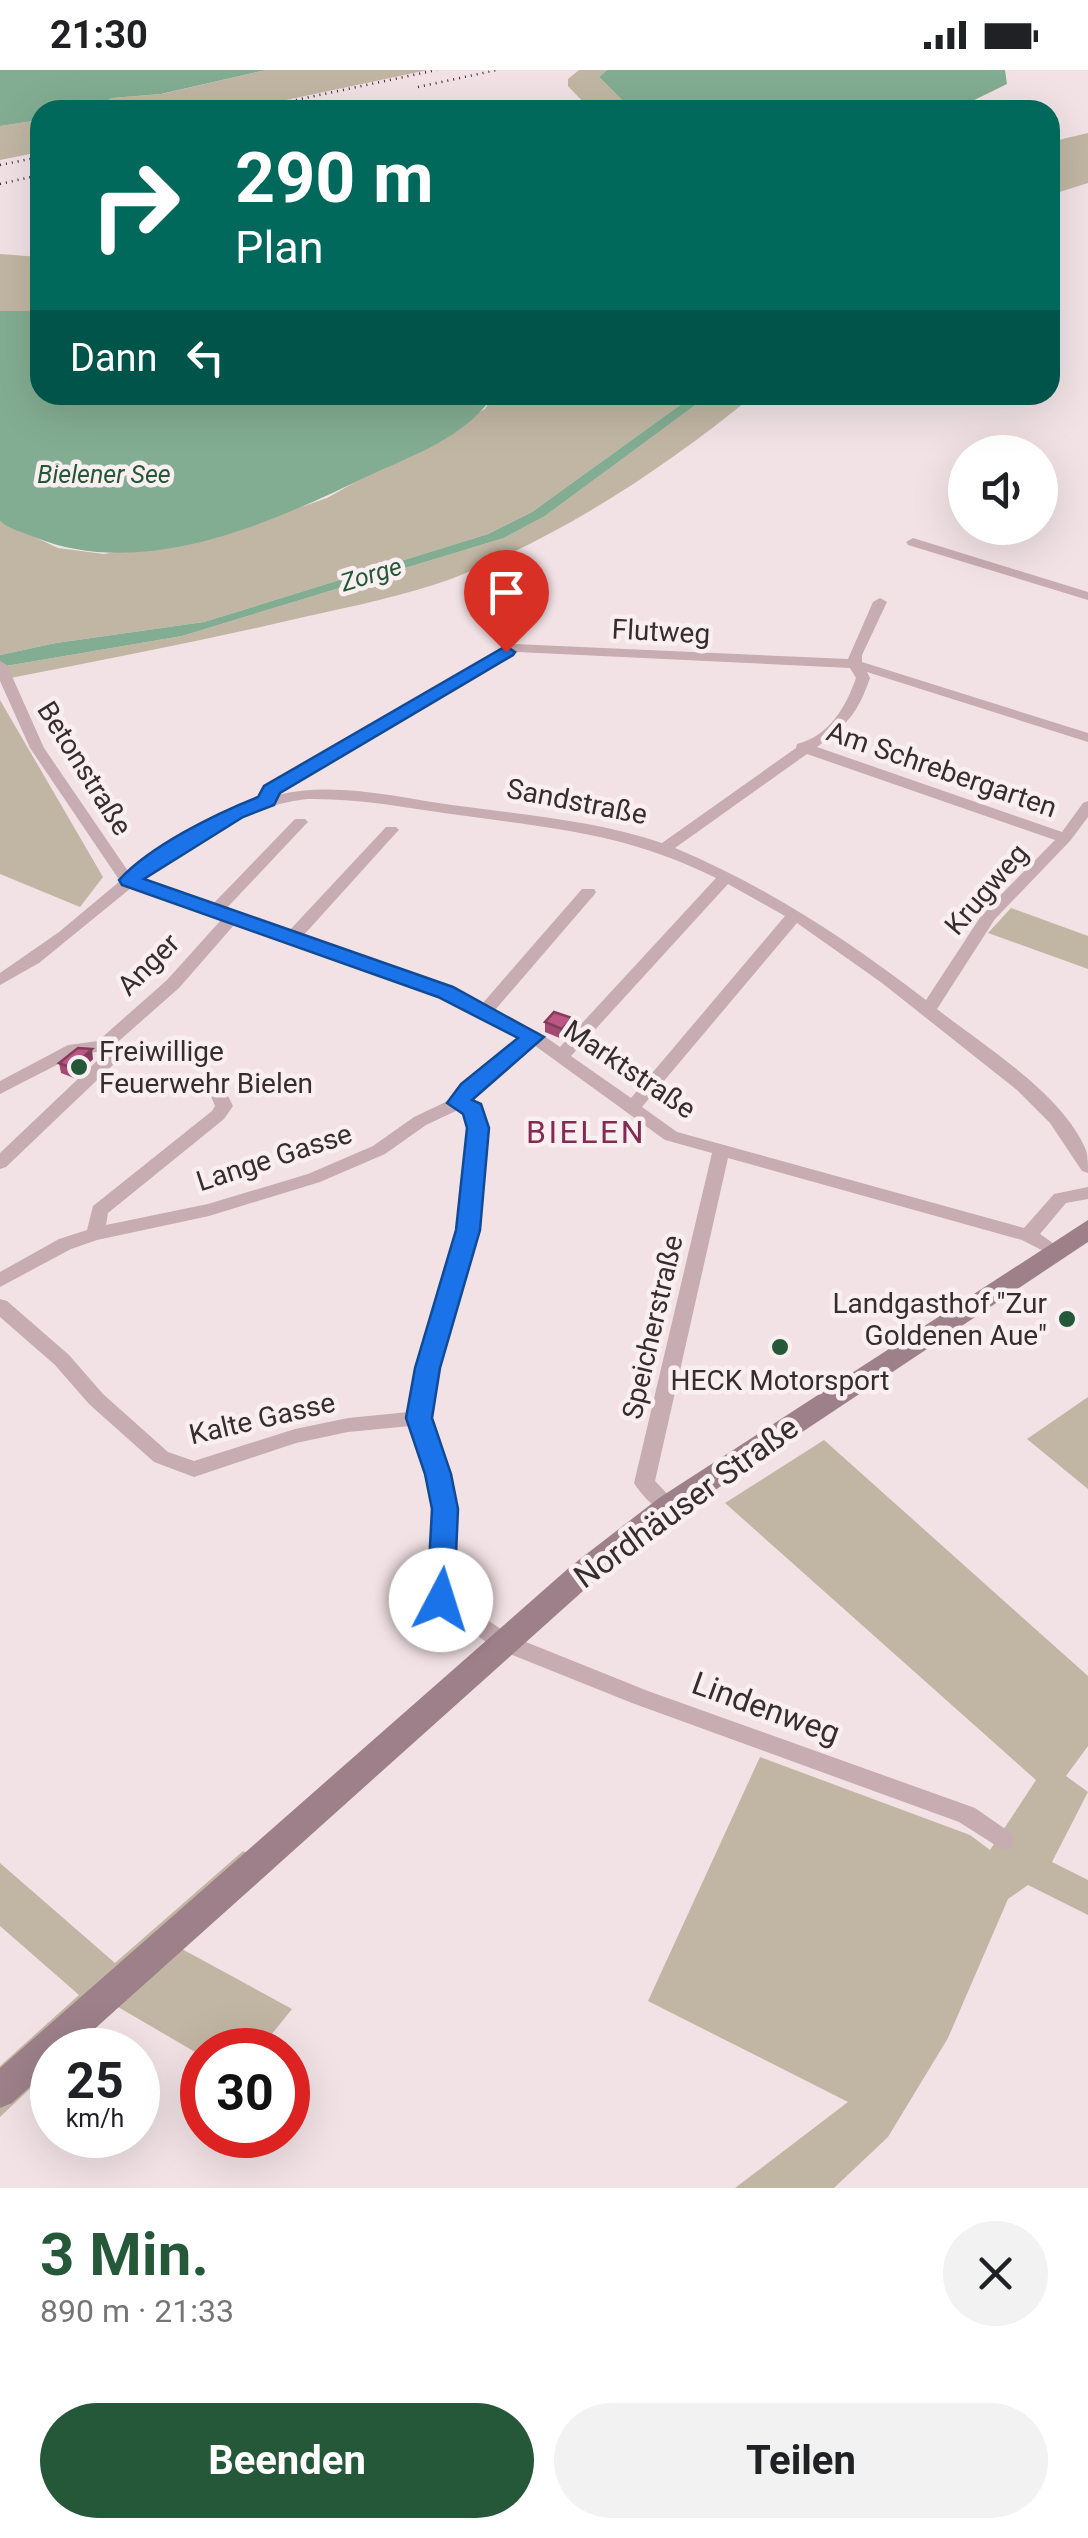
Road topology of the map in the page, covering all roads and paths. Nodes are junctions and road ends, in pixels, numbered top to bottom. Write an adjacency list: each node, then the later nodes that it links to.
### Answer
1 (913, 542): 2 (street)
2 (1088, 596)
3 (880, 602): 4 (street)
4 (854, 664): 6 (street, Flutweg); 7 (street); 8 (street, Flutweg)
5 (2, 672): 15 (street, Betonstraße)
6 (1088, 738)
7 (802, 748): 12 (street, Am Schrebergarten); 13 (street)
8 (267, 801): 13 (street, Sandstraße); 15 (street, Sandstraße)
9 (1088, 806): 12 (street, Krugweg)
10 (300, 822): 17 (street)
11 (392, 830): 20 (street)
12 (1065, 838): 22 (street, Krugweg)
13 (664, 849): 14 (street, Sandstraße)
14 (725, 878): 18 (street, Sandstraße); 26 (street)
15 (129, 880): 17 (street, Marktstraße); 21 (street, Sandstraße)
16 (588, 892): 23 (street)
17 (214, 912): 19 (street, Marktstraße)
18 (796, 914): 22 (street, Sandstraße); 30 (street)
19 (232, 919): 20 (street, Marktstraße); 25 (street, Anger)
20 (292, 938): 23 (street, Marktstraße)
21 (0, 980)
22 (928, 1010): 33 (street, Sandstraße)
23 (486, 1011): 24 (street, Marktstraße)
24 (534, 1037): 26 (street, Marktstraße); 29 (street, Lange Gasse)
25 (103, 1046): 27 (street, Anger); 32 (street, Anger)
26 (561, 1056): 30 (street, Marktstraße)
27 (0, 1088)
28 (219, 1094): 36 (street)
29 (458, 1103): 36 (street, Lange Gasse); 41 (street)
30 (632, 1108): 31 (street, Marktstraße)
31 (721, 1152): 37 (street, Marktstraße); 42 (street, Speicherstraße)
32 (0, 1163)
33 (1088, 1167)
34 (1088, 1193): 37 (street)
35 (1086, 1232): 38 (main road, Nordhäuser Straße)
36 (95, 1234): 39 (street, Lange Gasse)
37 (1028, 1235): 38 (street, Marktstraße)
38 (1055, 1251): 42 (main road, Nordhäuser Straße)
39 (0, 1280)
40 (0, 1306): 41 (street, Kalte Gasse)
41 (419, 1418): 43 (street)
42 (668, 1506): 43 (main road, Nordhäuser Straße)
43 (503, 1642): 44 (street, Lindenweg); 45 (main road, Nordhäuser Straße)
44 (1003, 1840)
45 (0, 2091)

